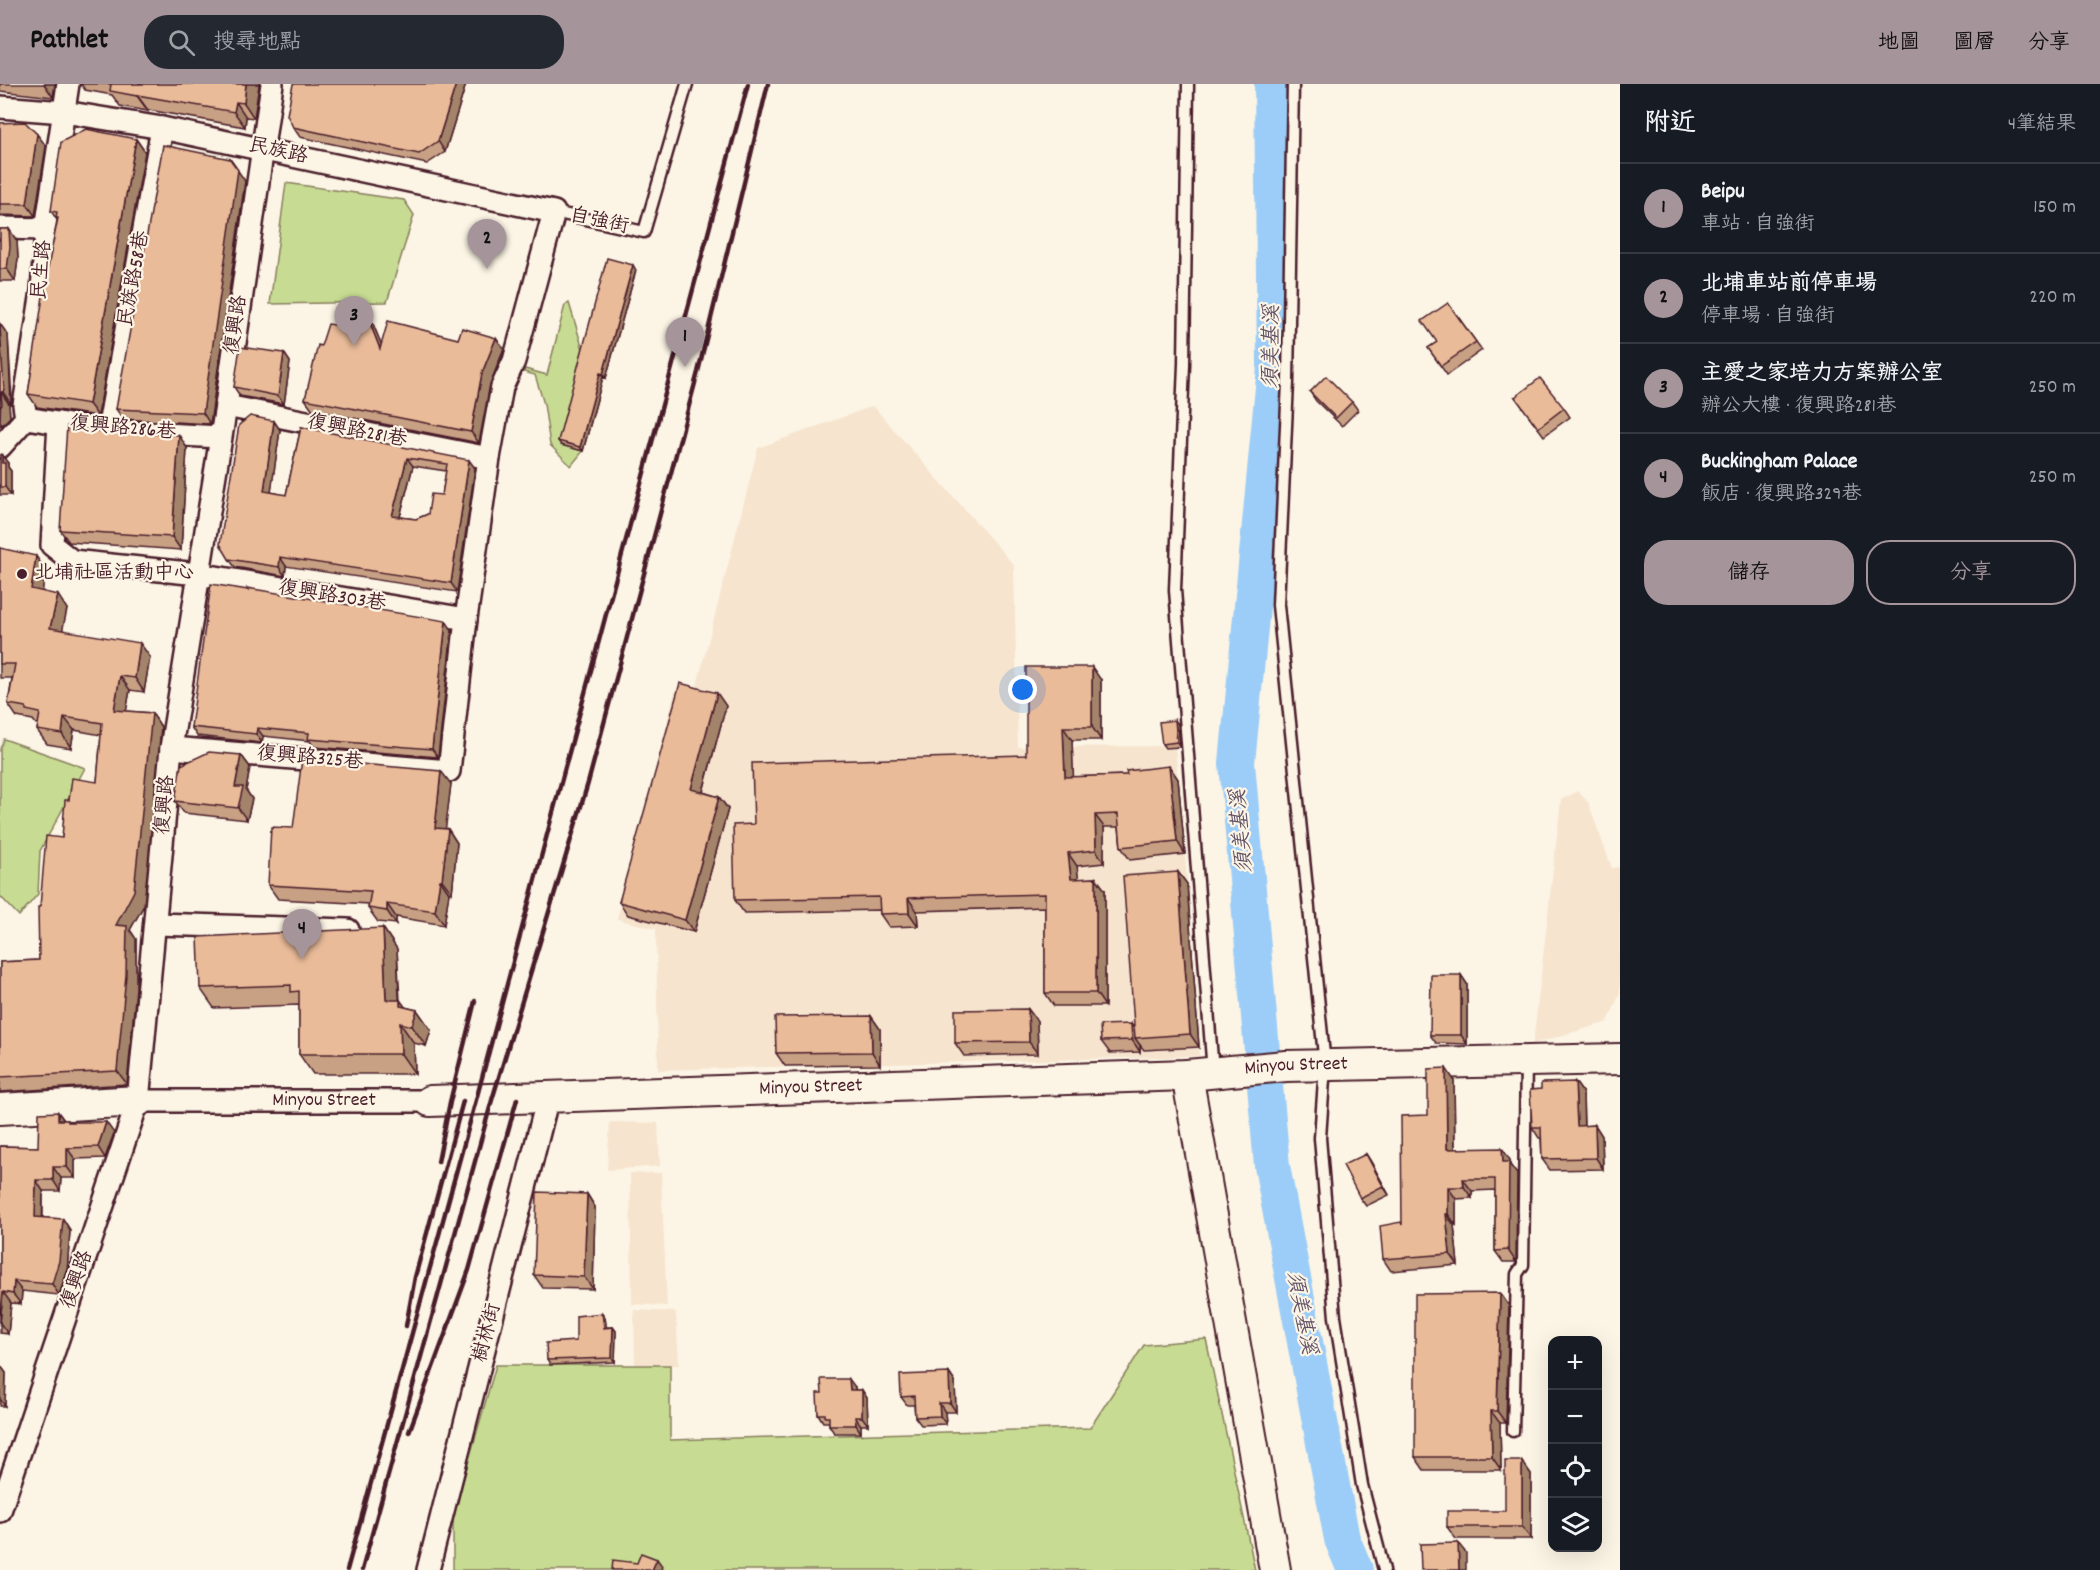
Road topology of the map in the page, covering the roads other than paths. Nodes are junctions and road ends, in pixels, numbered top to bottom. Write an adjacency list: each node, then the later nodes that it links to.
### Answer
1 (68, 84): 7 (street, 民生路)
2 (272, 84): 9 (street, 復興路)
3 (687, 84): 10 (lane, 自強街)
4 (1188, 84): 29 (lane)
5 (1293, 84): 28 (lane)
6 (0, 107): 7 (street, 民族路)
7 (64, 112): 8 (street, 民族路); 12 (street, 民生路)
8 (162, 128): 9 (street, 民族路); 16 (street, 民族路58巷)
9 (262, 149): 10 (street, 民族路); 13 (street, 復興路)
10 (554, 212): 19 (street, 自強街)
11 (0, 228): 12 (street)
12 (46, 229): 14 (street, 民生路)
13 (226, 406): 17 (street, 復興路); 19 (street, 復興路281巷)
14 (26, 418): 15 (street, 復興路286巷); 18 (street)
15 (58, 423): 16 (street, 復興路286巷); 20 (street, 復興路303巷)
16 (108, 430): 17 (street, 復興路286巷)
17 (220, 437): 20 (street, 復興路)
18 (0, 447)
19 (489, 458): 21 (street, 自強街)
20 (198, 574): 21 (street, 復興路303巷); 22 (street, 復興路)
21 (466, 619): 23 (street, 自強街)
22 (171, 748): 23 (street, 復興路325巷); 24 (street, 復興路)
23 (449, 771)
24 (156, 924): 25 (street); 31 (street, 復興路)
25 (348, 930)
26 (1620, 1059): 27 (street, Minyou Street)
27 (1526, 1062): 28 (street, Minyou Street); 34 (lane)
28 (1325, 1065): 29 (street, Minyou Street); 38 (lane)
29 (1200, 1073): 30 (street, Minyou Street); 37 (street)
30 (548, 1097): 32 (street, Minyou Street); 36 (street, 樹林街)
31 (138, 1101): 32 (street, Minyou Street); 33 (street, Minyou Street); 35 (street, 復興路)
32 (430, 1101)
33 (0, 1109)
34 (1513, 1431)
35 (0, 1511)
36 (428, 1570)
37 (1275, 1570)
38 (1384, 1570)

